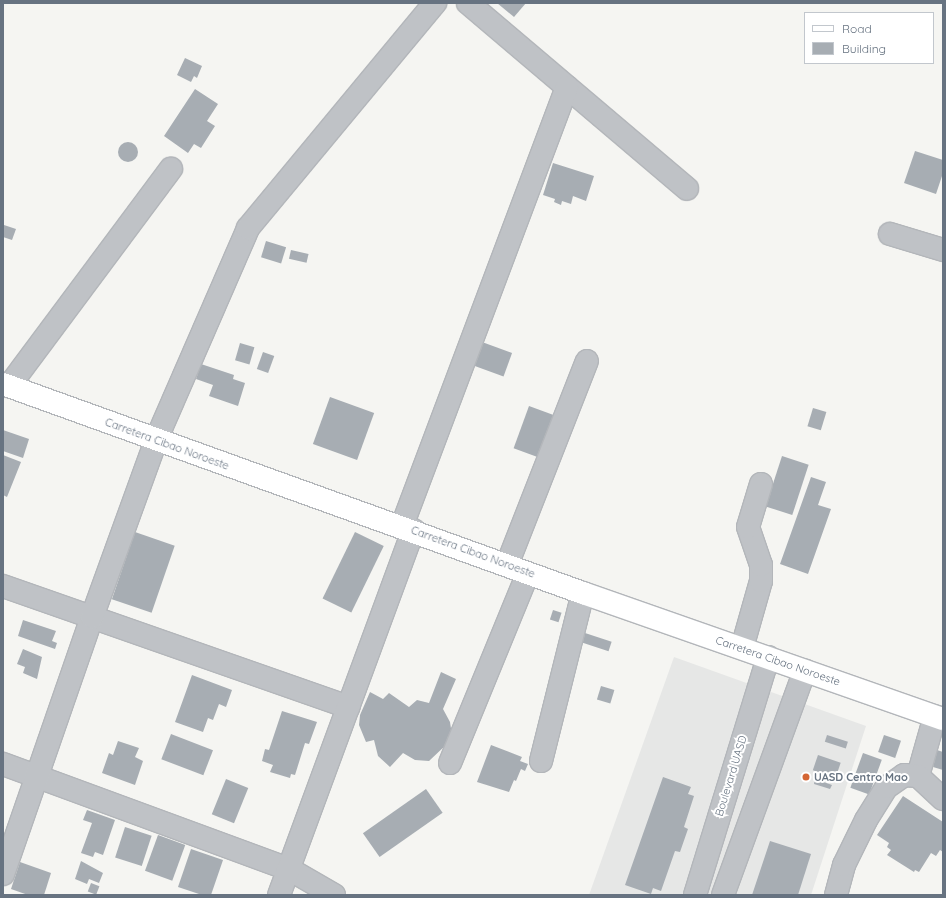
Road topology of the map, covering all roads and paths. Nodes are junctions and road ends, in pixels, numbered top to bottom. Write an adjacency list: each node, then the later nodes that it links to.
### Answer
1 (435, 3): 10 (street)
2 (468, 3): 3 (street)
3 (567, 87): 5 (street); 12 (street)
4 (171, 169): 9 (street)
5 (687, 189)
6 (890, 234): 7 (street)
7 (943, 250)
8 (587, 361): 13 (street)
9 (6, 385): 10 (main road, Carretera Cibao Noroeste)
10 (156, 440): 12 (main road, Carretera Cibao Noroeste); 17 (street)
11 (761, 484): 18 (street)
12 (408, 528): 13 (main road, Carretera Cibao Noroeste); 21 (street)
13 (507, 565): 14 (main road, Carretera Cibao Noroeste)
14 (528, 573): 16 (main road, Carretera Cibao Noroeste); 24 (street)
15 (3, 586): 17 (street)
16 (583, 593): 18 (main road, Carretera Cibao Noroeste); 23 (street)
17 (92, 617): 21 (street); 26 (street)
18 (742, 648): 19 (main road, Carretera Cibao Noroeste)
19 (768, 657): 20 (main road, Carretera Cibao Noroeste); 33 (street, Boulevard UASD)
20 (806, 670): 22 (main road, Carretera Cibao Noroeste); 34 (street)
21 (348, 707): 29 (street)
22 (939, 717): 27 (street)
23 (541, 761)
24 (450, 763)
25 (3, 764): 26 (street)
26 (36, 775): 29 (street); 30 (street)
27 (918, 776): 28 (street); 35 (street)
28 (943, 799)
29 (289, 869): 31 (street); 32 (street)
30 (3, 874)
31 (279, 895)
32 (334, 895)
33 (695, 895)
34 (723, 895)
35 (836, 895)

